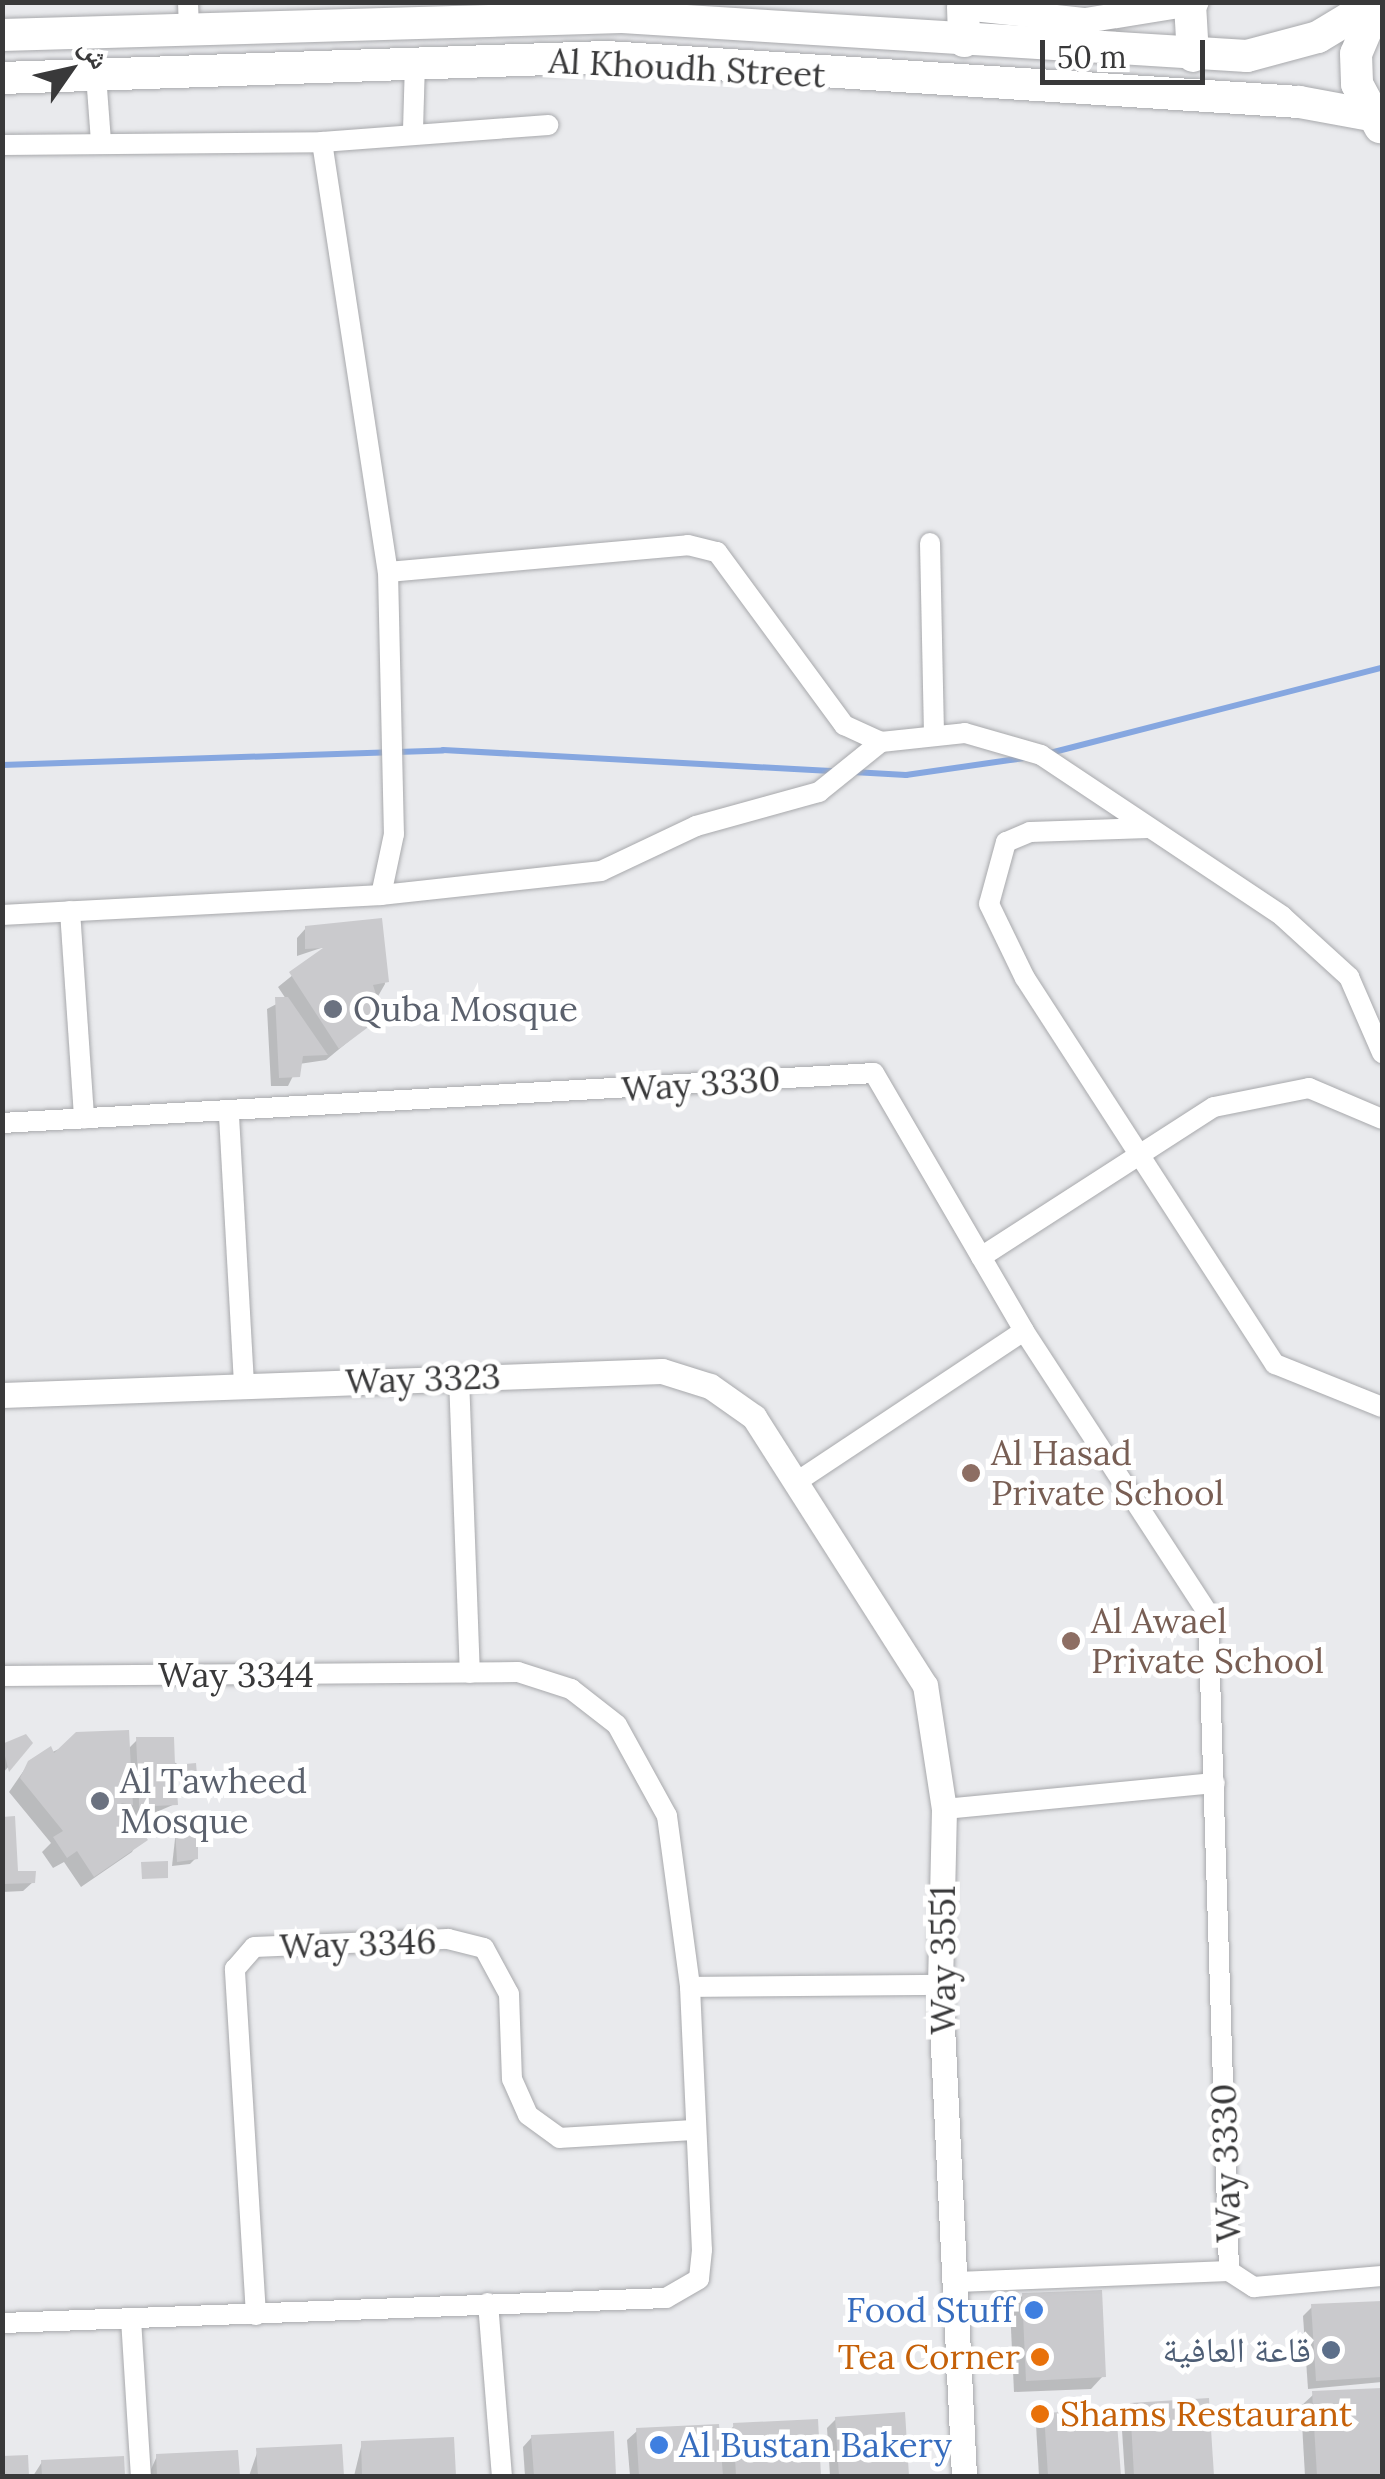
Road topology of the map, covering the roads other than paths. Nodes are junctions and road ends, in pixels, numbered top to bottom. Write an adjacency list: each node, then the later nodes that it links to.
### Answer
1 (1377, 2): 8 (main road, Al Khoudh Street); 12 (main road)
2 (1192, 3): 3 (street); 8 (main road)
3 (963, 4): 7 (main road)
4 (408, 13): 5 (main road, Al Khoudh Street); 7 (main road, Al Khoudh Street)
5 (188, 16): 6 (main road, Al Khoudh Street)
6 (2, 35)
7 (964, 41): 8 (main road, Al Khoudh Street)
8 (1192, 56)
9 (415, 64): 10 (main road, Al Khoudh Street); 12 (main road, Al Khoudh Street); 14 (street)
10 (96, 75): 11 (main road, Al Khoudh Street); 15 (street)
11 (2, 78)
12 (1376, 122)
13 (548, 126): 14 (street)
14 (413, 130): 16 (street)
15 (100, 141): 16 (street); 17 (street)
16 (322, 142): 19 (street)
17 (2, 145)
18 (930, 542): 20 (street)
19 (388, 572): 21 (street); 23 (street)
20 (934, 736): 21 (street); 22 (street)
21 (882, 742): 23 (street)
22 (1148, 828): 26 (street); 31 (street)
23 (381, 895): 24 (street)
24 (70, 911): 25 (street); 28 (street)
25 (2, 914)
26 (1382, 1052)
27 (229, 1116): 28 (street, Way 3330); 32 (street, Way 3330); 35 (street)
28 (84, 1119): 30 (street, Way 3330)
29 (1382, 1119): 31 (street)
30 (2, 1123)
31 (1139, 1158): 32 (street); 37 (street)
32 (981, 1257): 33 (street, Way 3330)
33 (1024, 1331): 38 (street); 41 (street, Way 3330)
34 (459, 1377): 35 (street, Way 3323); 38 (street, Way 3323); 39 (street)
35 (244, 1386): 36 (street, Way 3323)
36 (2, 1396)
37 (1382, 1407)
38 (798, 1481): 42 (street, Way 3551)
39 (470, 1674): 40 (street, Way 3344); 44 (street, Way 3344)
40 (2, 1676)
41 (1215, 1783): 42 (street); 46 (street, Way 3330)
42 (944, 1810): 43 (street, Way 3551)
43 (940, 1985): 44 (street); 48 (street, Way 3551)
44 (690, 1987): 45 (street, Way 3344)
45 (696, 2130): 49 (street, Way 3344); 50 (street, Way 3346)
46 (1229, 2271): 47 (street); 48 (street, Way 3330)
47 (1382, 2276)
48 (957, 2282): 55 (street, Way 3551)
49 (488, 2303): 50 (street); 54 (street)
50 (256, 2315): 51 (street)
51 (131, 2318): 52 (street); 53 (street)
52 (2, 2323)
53 (141, 2476)
54 (502, 2476)
55 (964, 2476)

